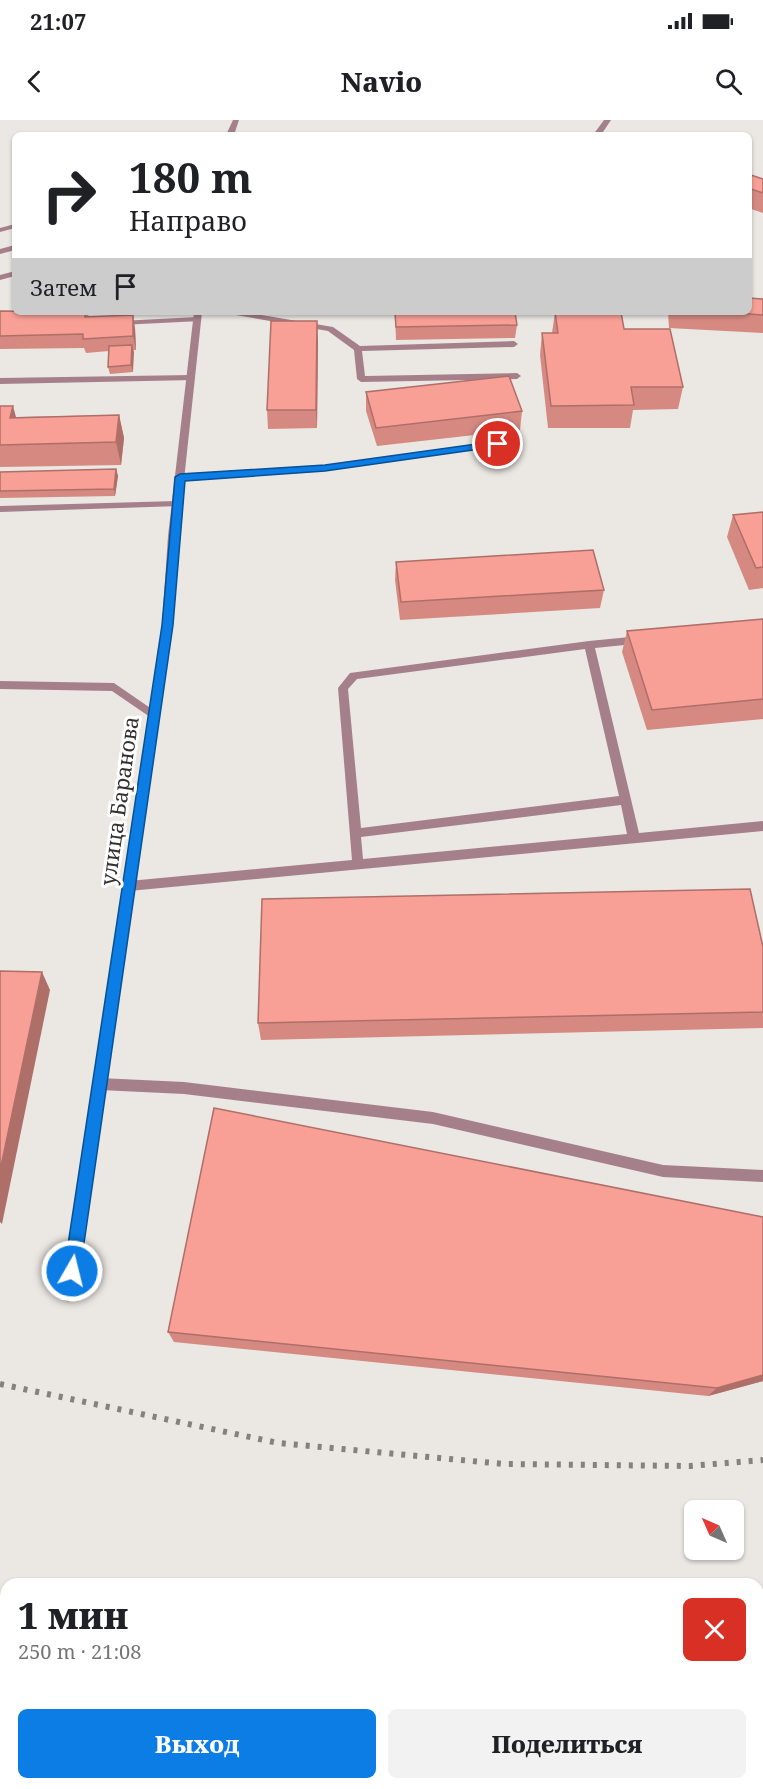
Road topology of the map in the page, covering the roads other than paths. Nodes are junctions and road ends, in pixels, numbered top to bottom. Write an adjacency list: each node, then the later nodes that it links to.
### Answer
1 (198, 315): 3 (street); 7 (street, улица Баранова)
2 (248, 315): 5 (street)
3 (107, 324)
4 (514, 344): 5 (street)
5 (358, 349): 6 (street)
6 (517, 376)
7 (191, 378): 8 (street); 10 (street, улица Баранова)
8 (0, 381)
9 (498, 444): 10 (street)
10 (180, 477): 11 (street, улица Баранова)
11 (177, 504): 12 (street); 16 (street, улица Баранова)
12 (0, 509)
13 (647, 639): 14 (street)
14 (589, 645): 17 (street); 19 (street)
15 (0, 685): 16 (street)
16 (154, 714): 22 (street, улица Баранова)
17 (625, 800): 19 (street); 20 (street)
18 (763, 826): 20 (street)
19 (355, 833): 21 (street)
20 (634, 838): 21 (street)
21 (358, 864): 22 (street)
22 (129, 886): 23 (street, улица Баранова)
23 (100, 1084): 24 (street); 25 (street, улица Баранова)
24 (763, 1176)
25 (68, 1295)

